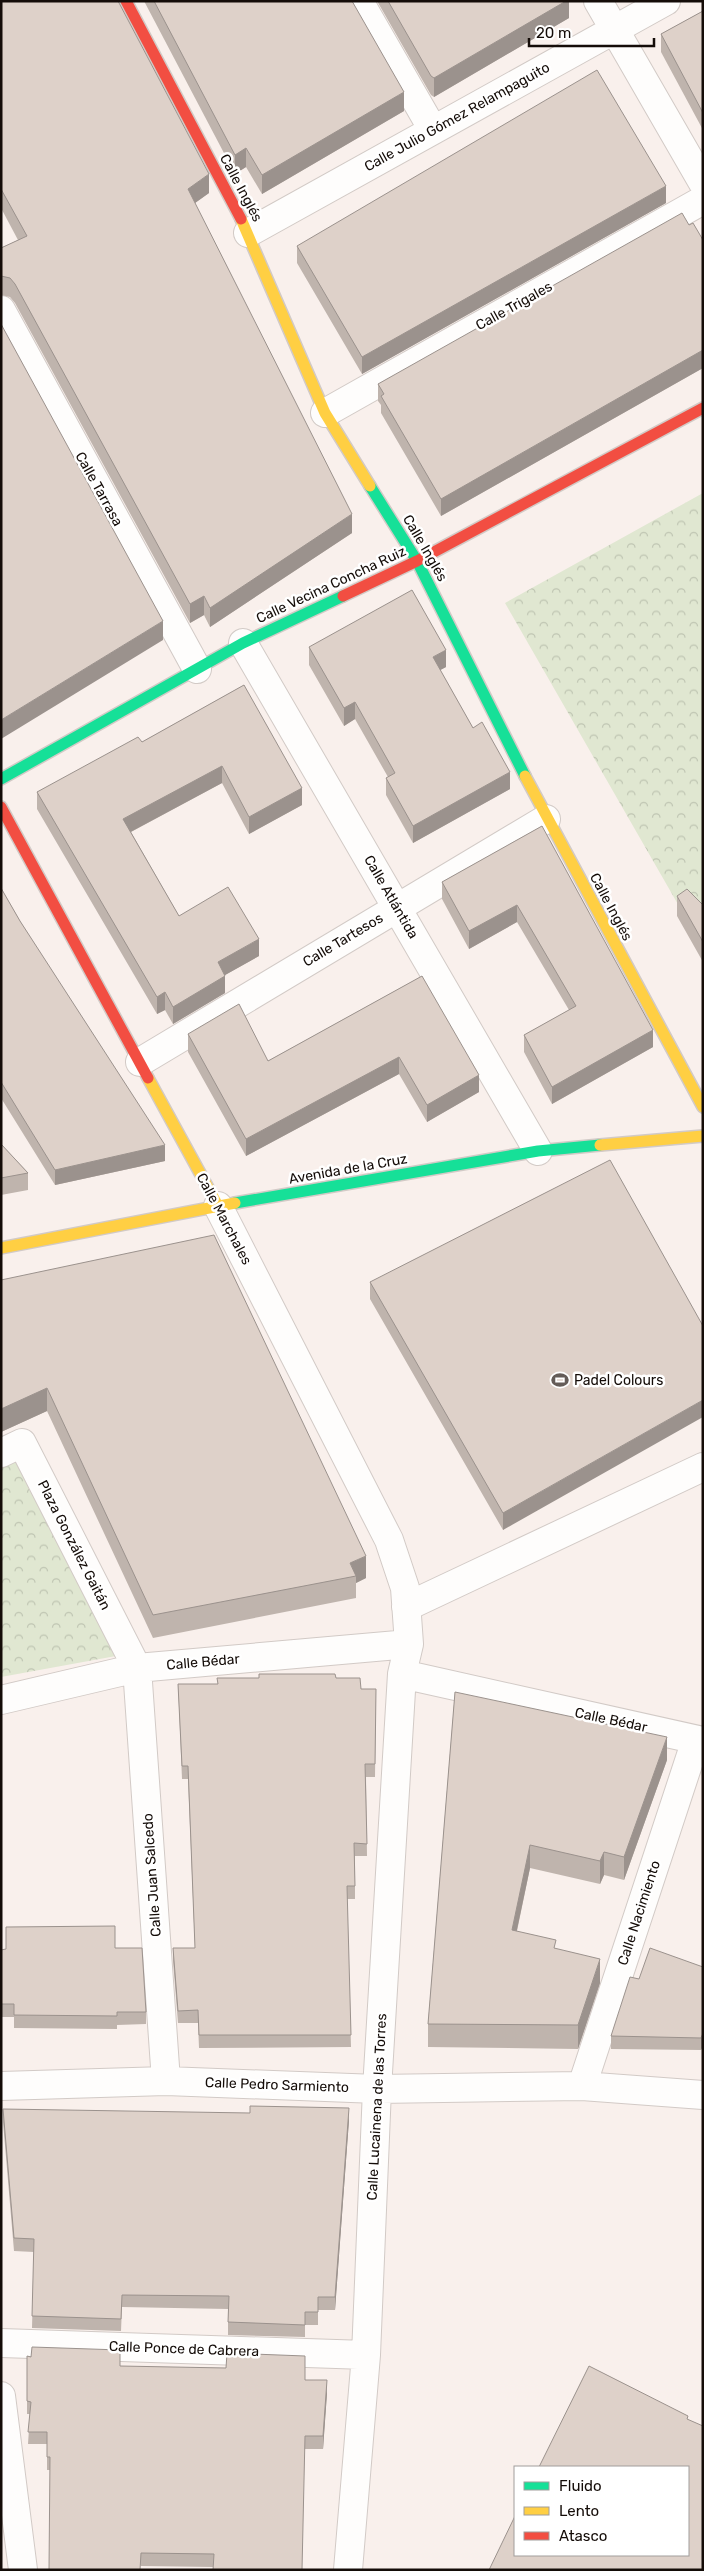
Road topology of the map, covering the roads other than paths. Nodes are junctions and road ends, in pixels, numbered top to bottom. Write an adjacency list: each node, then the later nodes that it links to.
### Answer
1 (126, 1): 9 (street, Calle Inglés)
2 (359, 1): 6 (street)
3 (598, 1): 5 (street)
4 (666, 1): 5 (street, Calle Julio Gómez Relampaguito)
5 (614, 32): 6 (street, Calle Julio Gómez Relampaguito); 7 (street)
6 (433, 130): 9 (street, Calle Julio Gómez Relampaguito)
7 (703, 183)
8 (703, 200): 12 (street, Calle Trigales)
9 (248, 234): 12 (street, Calle Inglés)
10 (1, 310): 15 (street, Calle Tarrasa)
11 (703, 408): 13 (street, Calle Vecina Concha Ruiz)
12 (325, 413): 13 (street, Calle Inglés)
13 (417, 561): 14 (street, Calle Vecina Concha Ruiz); 18 (street, Calle Inglés)
14 (243, 643): 15 (street, Calle Vecina Concha Ruiz); 19 (street, Calle Atlántida)
15 (197, 669): 16 (street, Calle Vecina Concha Ruiz)
16 (1, 779)
17 (1, 807): 20 (street, Calle Marchales)
18 (546, 819): 19 (street, Calle Tartesos); 21 (street, Calle Inglés)
19 (397, 908): 20 (street, Calle Tartesos); 23 (street, Calle Atlántida)
20 (140, 1062): 24 (street, Calle Marchales)
21 (703, 1107)
22 (703, 1136): 23 (street, Avenida de la Cruz)
23 (538, 1151): 24 (street, Avenida de la Cruz)
24 (218, 1206): 25 (street, Avenida de la Cruz); 28 (street, Calle Marchales)
25 (1, 1248)
26 (1, 1453): 30 (street, Plaza González Gaitán)
27 (703, 1467): 28 (street)
28 (406, 1607): 29 (street, Calle Marchales)
29 (409, 1644): 30 (street, Calle Bédar); 31 (street, Calle Lucainena de las Torres)
30 (137, 1668): 32 (street, Calle Bédar); 34 (street, Calle Juan Salcedo)
31 (402, 1674): 33 (street, Calle Bédar); 37 (street, Calle Lucainena de las Torres)
32 (1, 1700)
33 (699, 1740): 36 (street, Calle Nacimiento)
34 (166, 2081): 35 (street, Calle Pedro Sarmiento); 37 (street, Calle Pedro Sarmiento)
35 (1, 2086)
36 (582, 2086): 37 (street, Calle Pedro Sarmiento); 38 (street, Calle Pedro Sarmiento)
37 (378, 2088): 40 (street, Calle Lucainena de las Torres)
38 (703, 2095)
39 (1, 2343): 40 (street, Calle Ponce de Cabrera)
40 (366, 2355): 43 (street, Calle Lucainena de las Torres)
41 (1, 2396): 42 (street)
42 (23, 2570)
43 (348, 2570)

